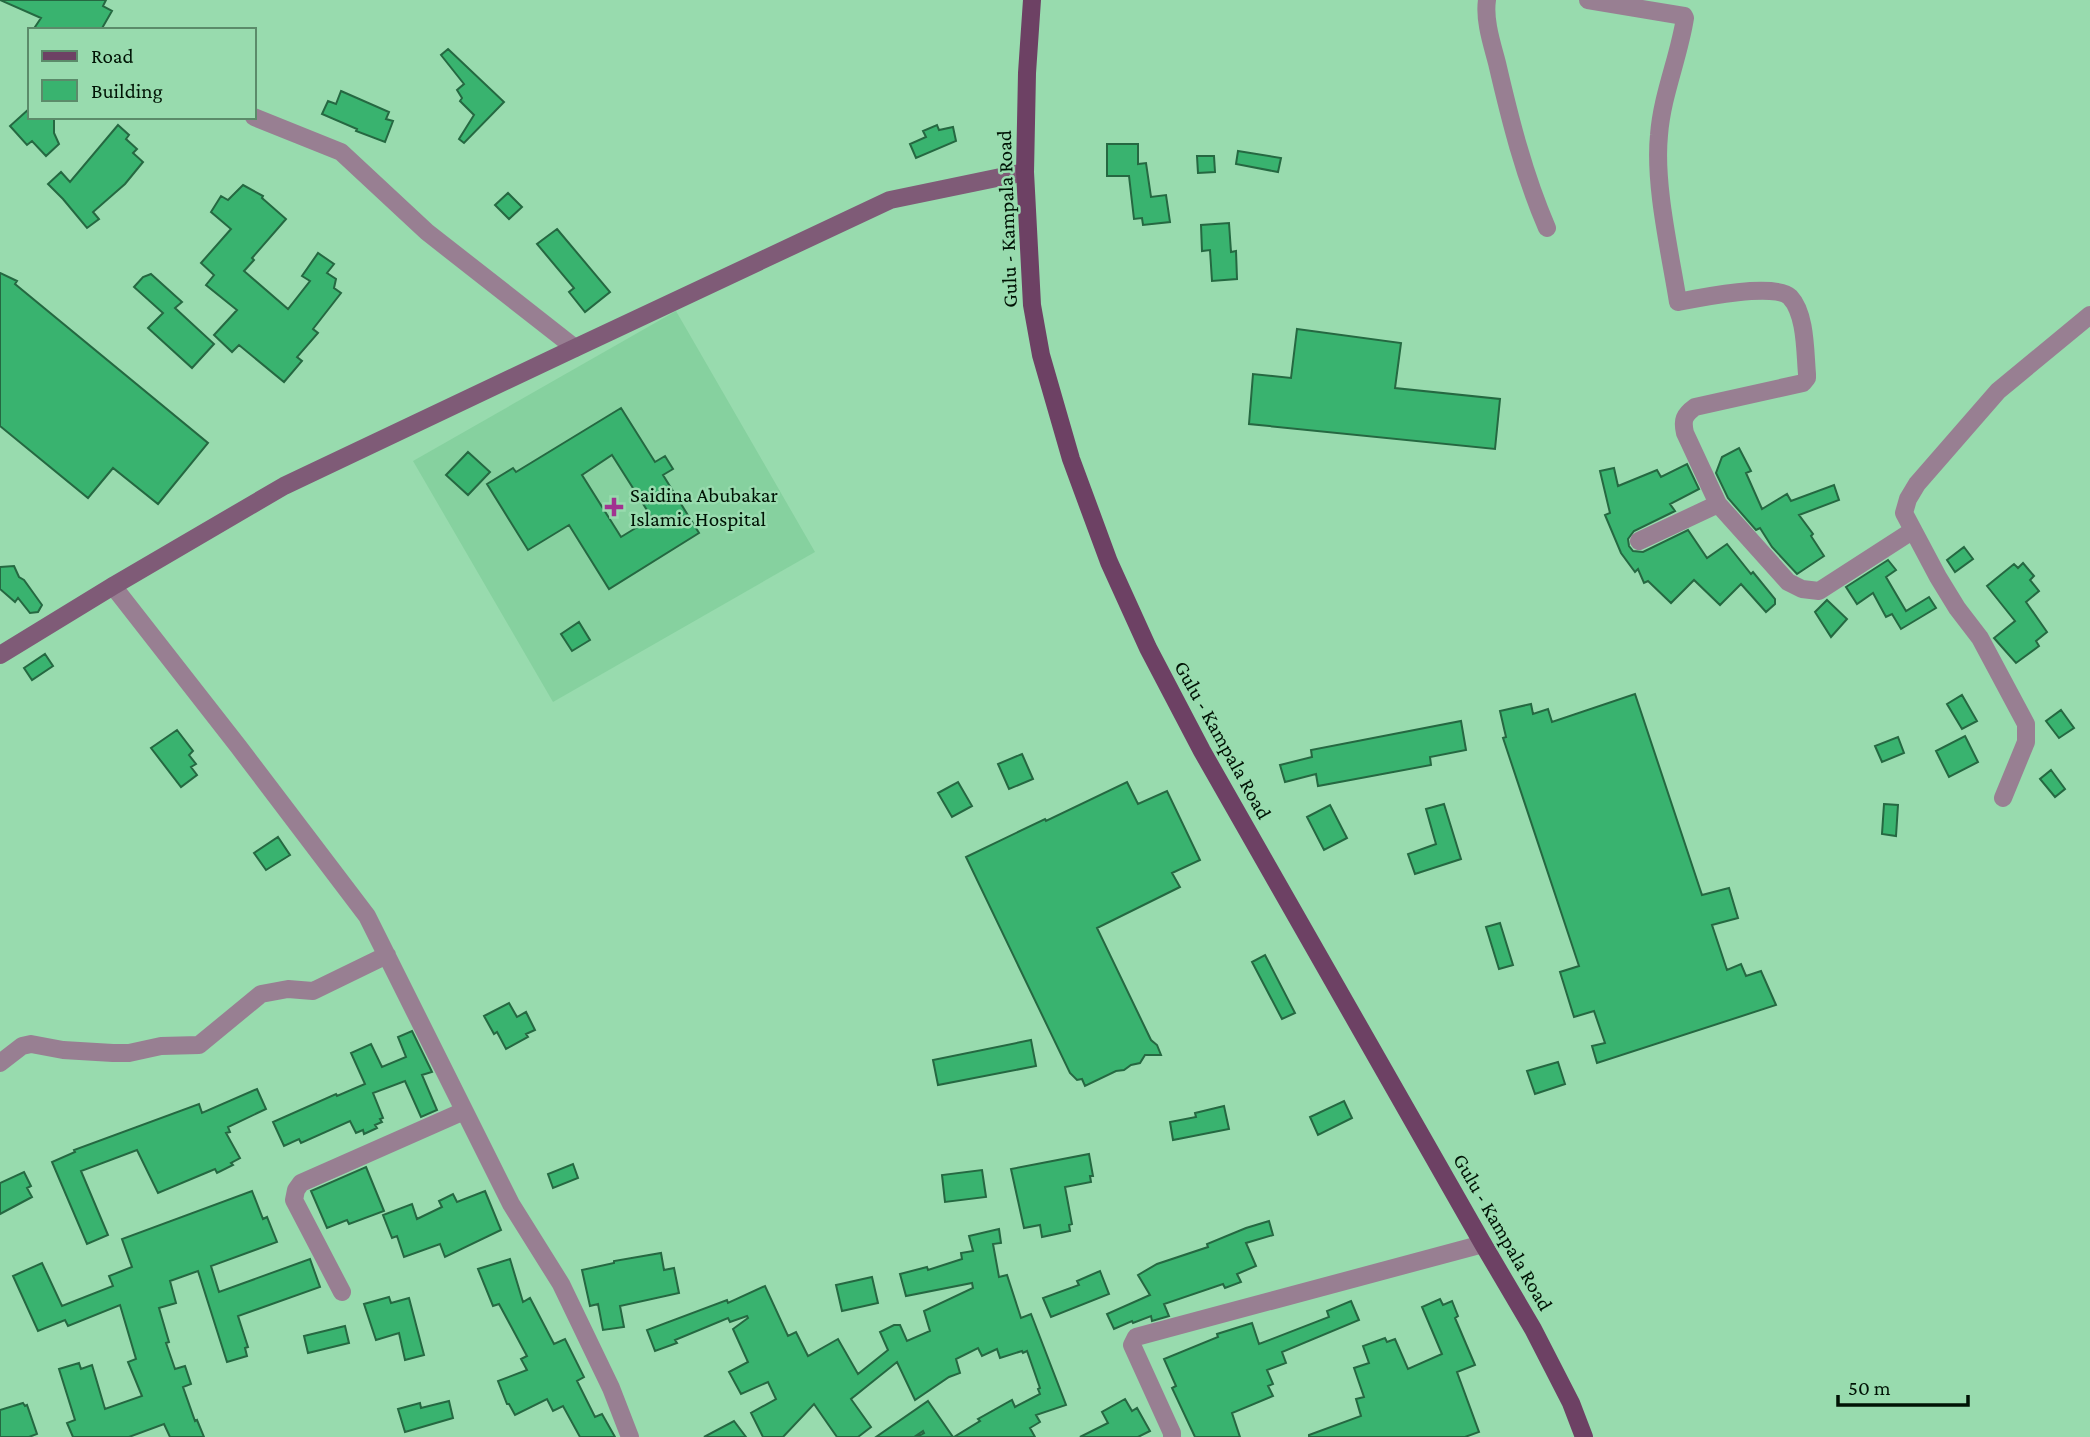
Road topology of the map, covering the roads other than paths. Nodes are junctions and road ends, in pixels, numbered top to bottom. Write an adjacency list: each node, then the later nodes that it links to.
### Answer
1 (1032, 0): 5 (main road, Gulu - Kampala Road)
2 (1487, 0): 6 (street)
3 (1588, 0): 9 (street)
4 (256, 118): 8 (street)
5 (1025, 172): 8 (street); 18 (main road, Gulu - Kampala Road)
6 (1547, 228)
7 (2090, 315): 10 (street)
8 (575, 348): 12 (street)
9 (1718, 504): 10 (street); 11 (street)
10 (1913, 531): 14 (street)
11 (1639, 541)
12 (113, 586): 13 (street); 15 (street)
13 (0, 655)
14 (2003, 798)
15 (387, 955): 16 (street); 17 (street)
16 (0, 1063)
17 (464, 1111): 19 (street); 20 (street)
18 (1483, 1244): 21 (street); 22 (main road, Gulu - Kampala Road)
19 (342, 1292)
20 (630, 1437)
21 (1172, 1437)
22 (1584, 1437)

